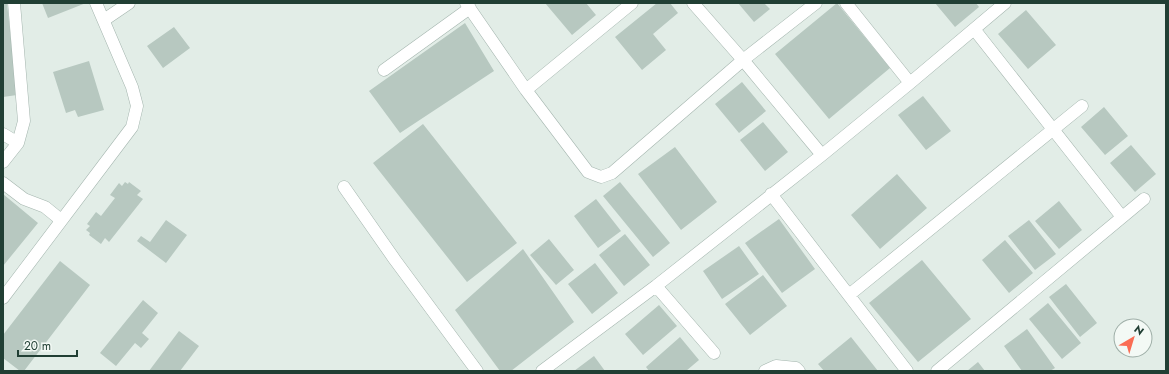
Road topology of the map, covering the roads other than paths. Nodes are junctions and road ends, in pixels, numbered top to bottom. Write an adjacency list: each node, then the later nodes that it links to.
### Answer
1 (14, 3): 19 (street)
2 (96, 3): 10 (street)
3 (129, 3): 10 (street)
4 (632, 3): 15 (street)
5 (693, 3): 12 (street)
6 (816, 3): 12 (street)
7 (846, 3): 14 (street)
8 (1005, 3): 11 (street)
9 (468, 6): 13 (street); 15 (street)
10 (104, 20): 27 (street)
11 (974, 29): 14 (street); 17 (street)
12 (743, 60): 15 (street); 20 (street)
13 (384, 70)
14 (910, 83): 20 (street)
15 (526, 90)
16 (1082, 106): 17 (street)
17 (1054, 128): 26 (street); 29 (street)
18 (3, 134): 19 (street)
19 (18, 143): 21 (street)
20 (822, 155): 24 (street)
21 (3, 162)
22 (3, 183): 27 (street)
23 (344, 187): 32 (street)
24 (771, 194): 28 (street); 29 (street)
25 (1144, 199): 26 (street)
26 (1122, 217): 37 (street)
27 (61, 220): 30 (street)
28 (656, 286): 31 (street); 33 (street)
29 (849, 295): 36 (street)
30 (3, 298)
31 (714, 353)
32 (477, 371)
33 (542, 371)
34 (765, 371): 35 (street)
35 (799, 371)
36 (907, 371)
37 (936, 371)

